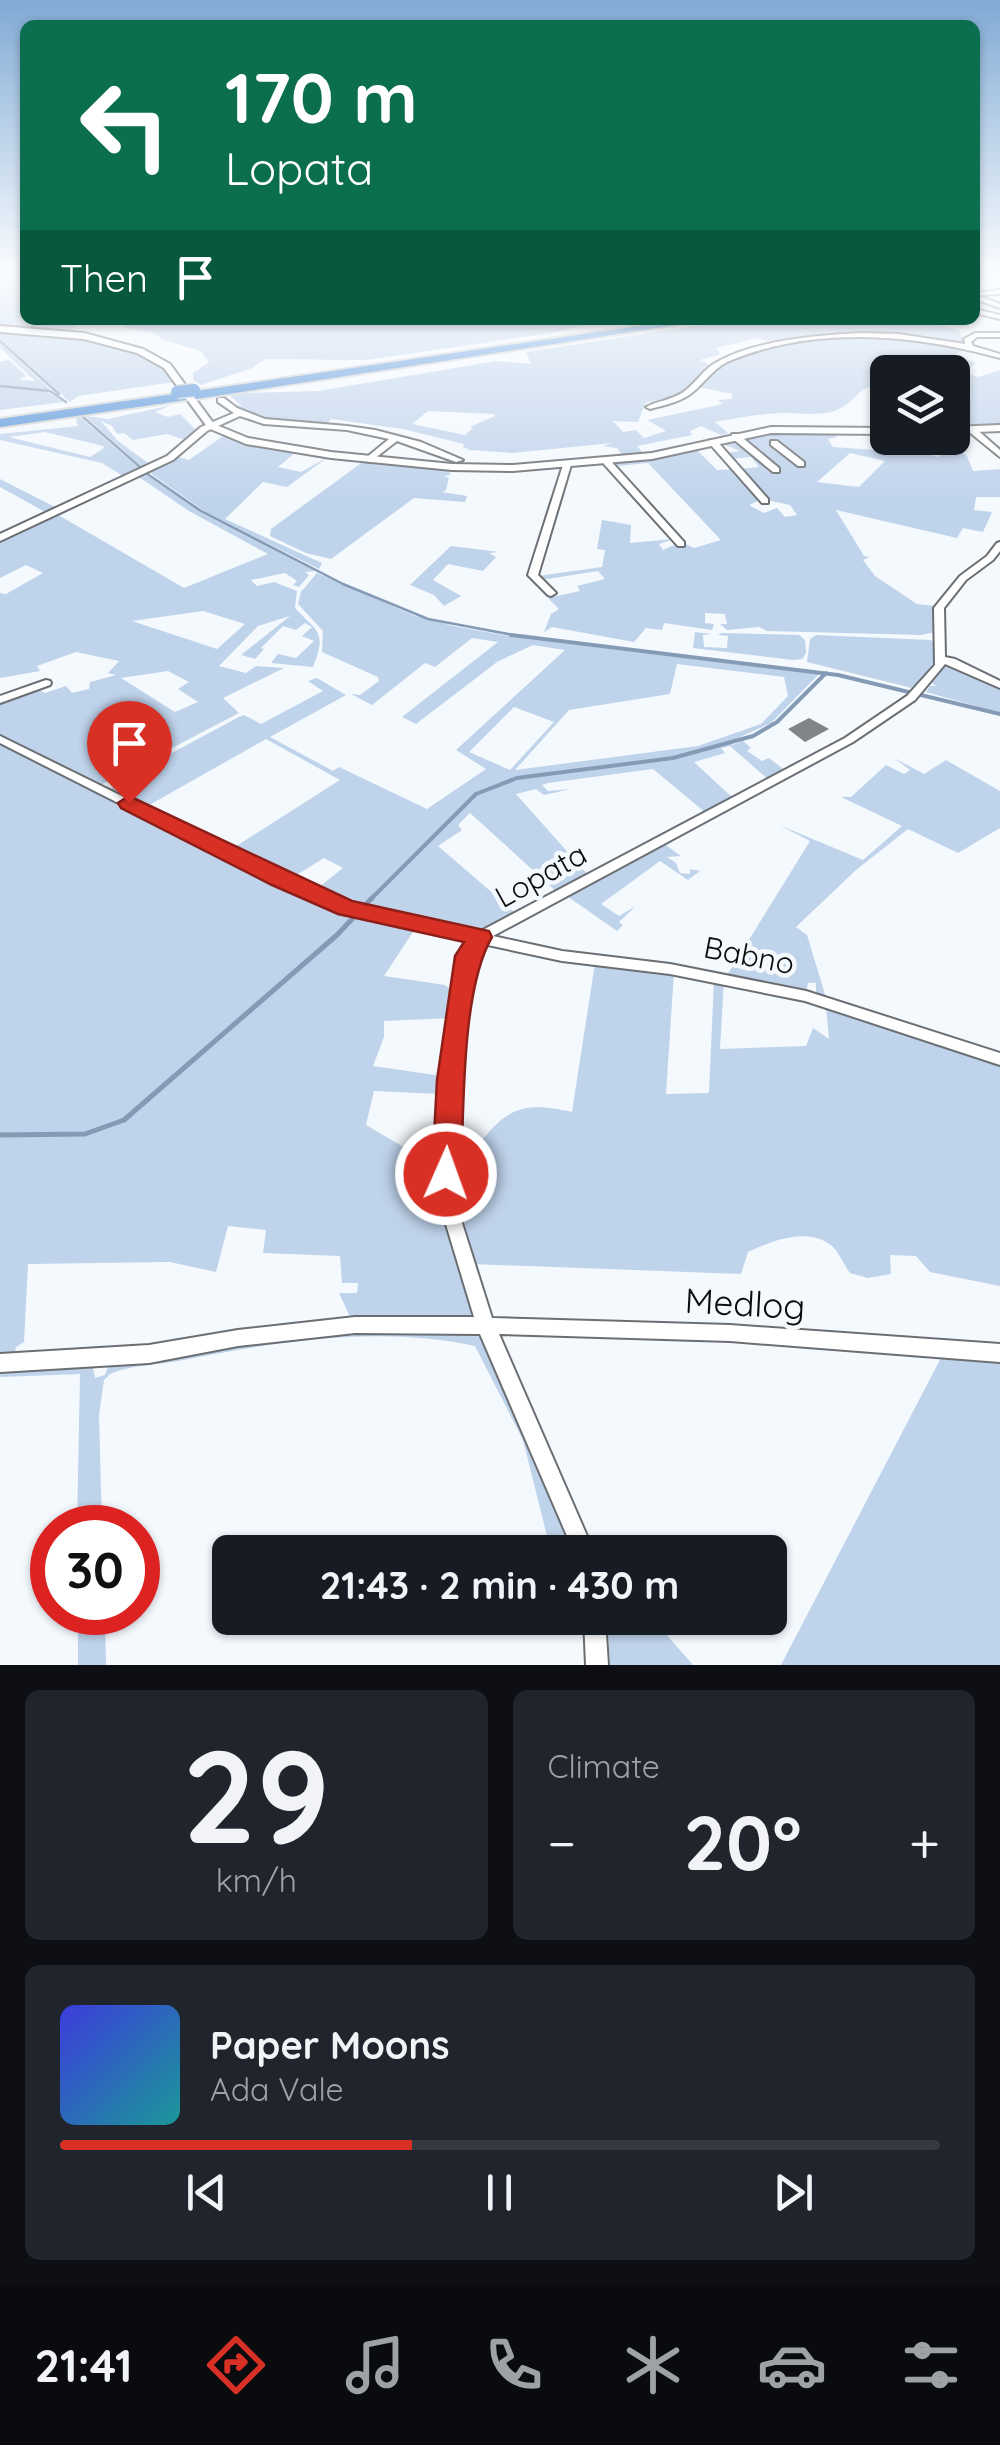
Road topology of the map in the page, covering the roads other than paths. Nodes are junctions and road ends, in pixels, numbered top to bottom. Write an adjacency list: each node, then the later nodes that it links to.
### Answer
1 (126, 348): 12 (street)
2 (490, 348): 7 (highway)
3 (508, 348): 7 (highway)
4 (773, 348): 9 (street)
5 (972, 348): 6 (street)
6 (1000, 356)
7 (187, 393): 11 (highway)
8 (221, 400): 10 (street)
9 (650, 407)
10 (238, 414): 12 (street); 17 (street)
11 (0, 420)
12 (211, 426): 21 (street); 28 (street)
13 (1000, 428): 14 (street)
14 (971, 429): 20 (street)
15 (870, 432): 16 (street)
16 (735, 436): 18 (street); 19 (street)
17 (395, 438): 21 (street); 23 (street)
18 (713, 442): 22 (street); 27 (street)
19 (753, 450): 25 (street); 26 (street)
20 (1000, 454)
21 (370, 459): 23 (street)
22 (606, 461): 24 (street); 29 (street)
23 (455, 464): 24 (street)
24 (567, 464): 31 (street)
25 (801, 464)
26 (776, 470)
27 (764, 501)
28 (0, 538)
29 (681, 544)
30 (1000, 545): 32 (street)
31 (551, 593)
32 (941, 660): 34 (street); 37 (street, Lopata)
33 (46, 684): 35 (street)
34 (1000, 685)
35 (0, 700)
36 (0, 739): 37 (street, Lopata)
37 (480, 937): 38 (street, Babno); 39 (street)
38 (1000, 1058)
39 (486, 1326): 40 (street, Medlog); 41 (street, Medlog); 42 (street)
40 (1000, 1353)
41 (0, 1363)
42 (577, 1535)
43 (596, 1635): 44 (street)
44 (597, 1665)

